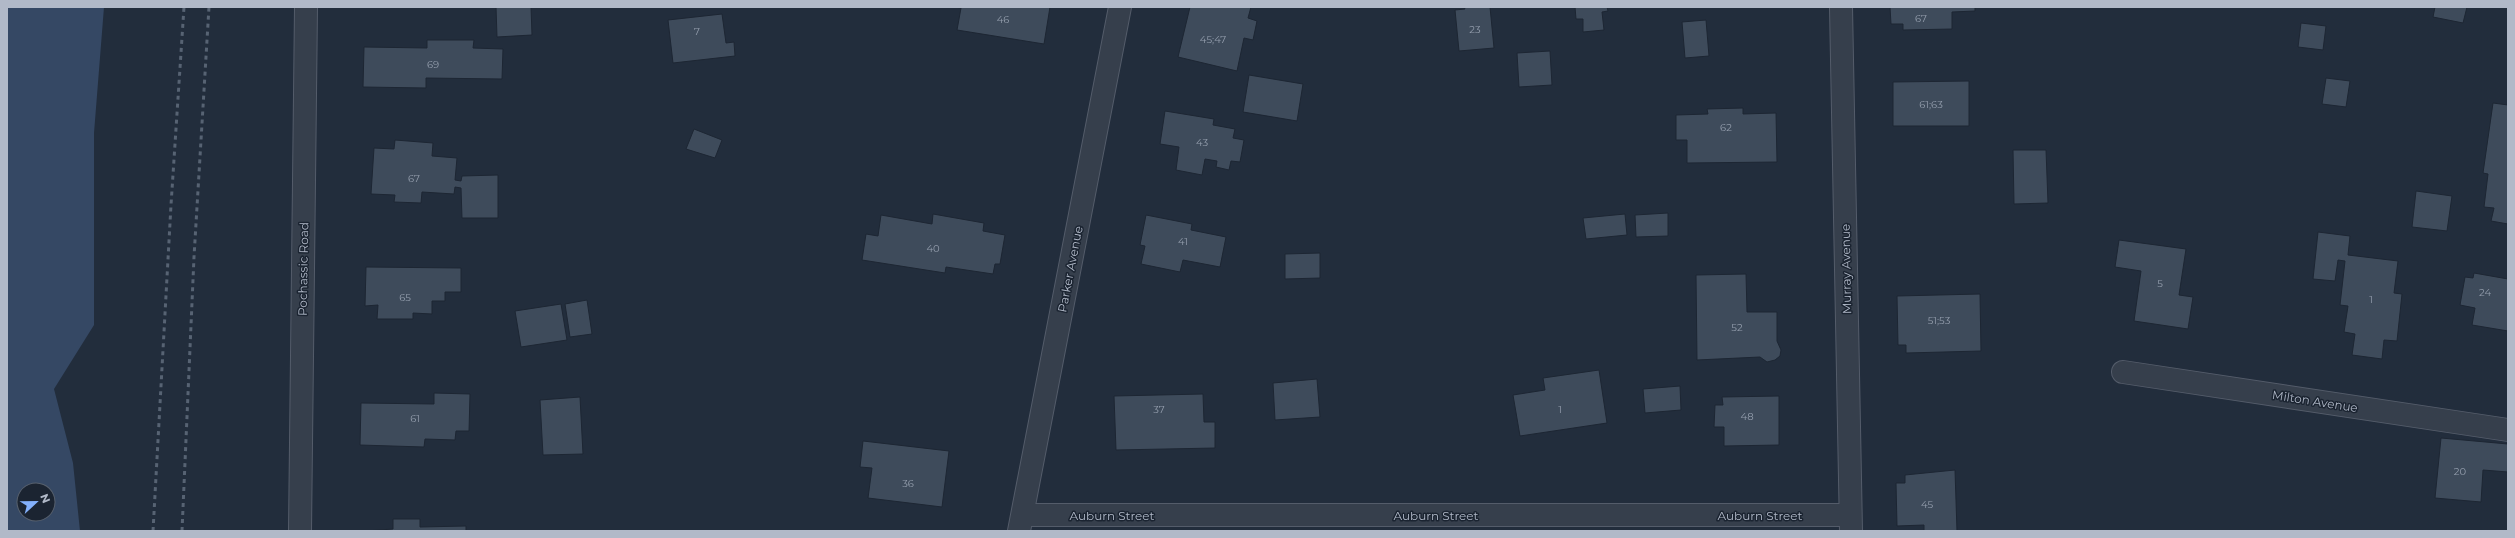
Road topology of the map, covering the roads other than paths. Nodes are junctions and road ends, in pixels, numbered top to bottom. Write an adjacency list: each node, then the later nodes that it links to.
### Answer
1 (306, 7): 9 (street, Pochassic Road)
2 (1120, 7): 6 (street, Parker Avenue)
3 (1840, 7): 8 (street, Murray Avenue)
4 (2123, 372): 5 (street, Milton Avenue)
5 (2508, 430)
6 (1021, 523): 7 (street, Auburn Street)
7 (1430, 523): 8 (street, Auburn Street)
8 (1850, 523)
9 (300, 531)

